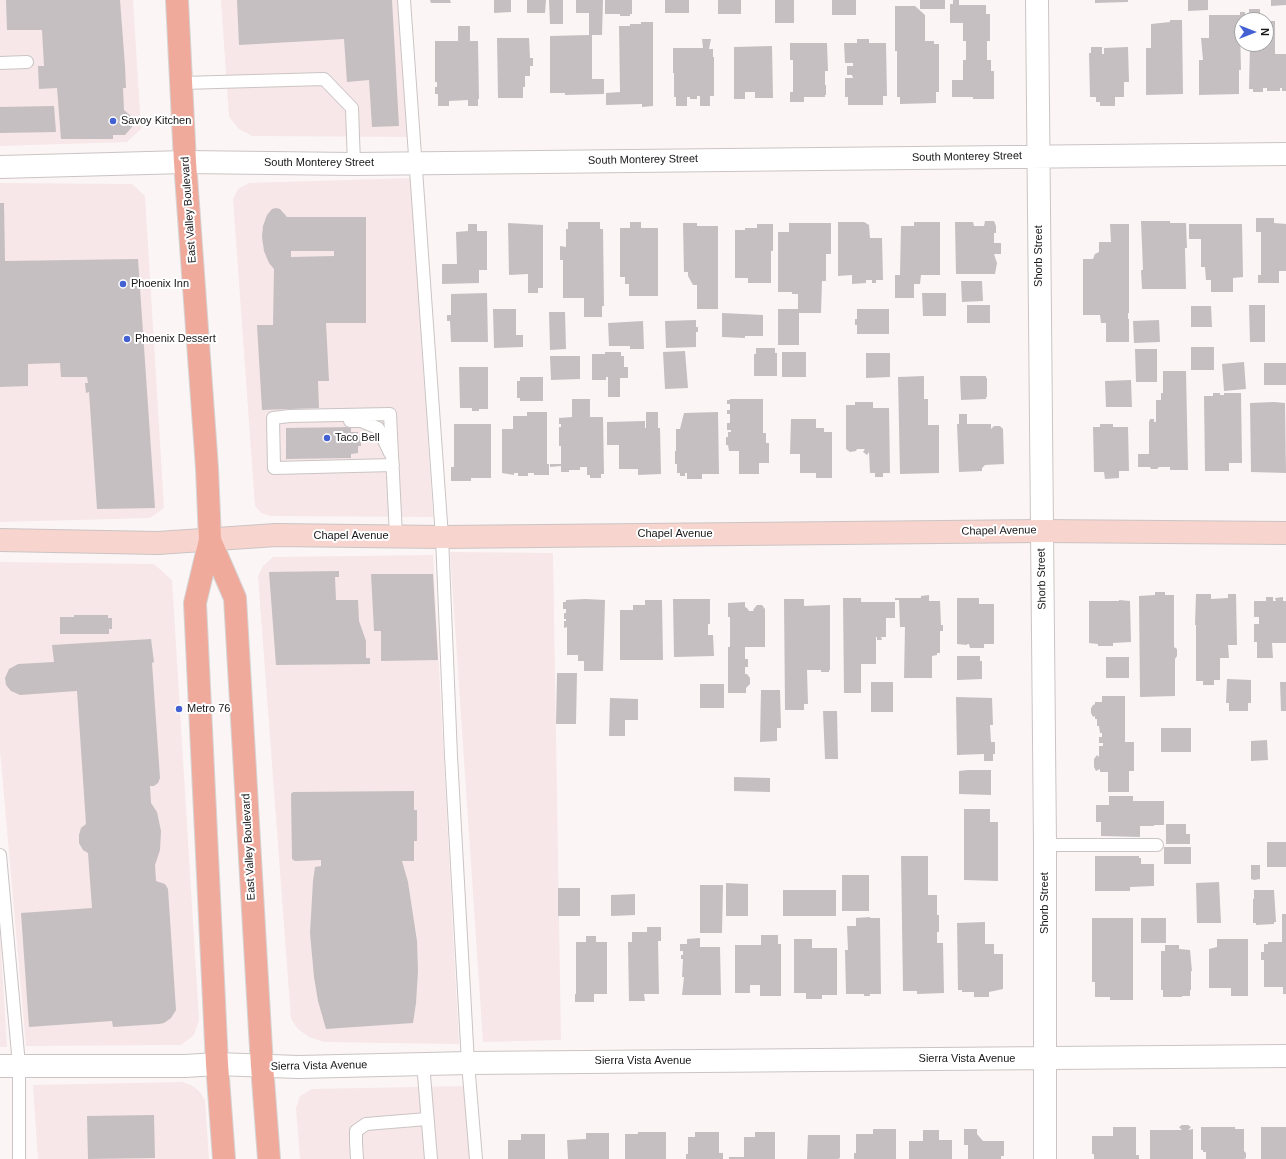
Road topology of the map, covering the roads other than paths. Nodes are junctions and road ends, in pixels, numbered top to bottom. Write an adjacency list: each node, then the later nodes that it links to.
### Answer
1 (177, 0): 6 (main road, East Valley Boulevard)
2 (404, 0): 10 (lane)
3 (1036, 0): 8 (street, Shorb Street)
4 (27, 62): 5 (lane)
5 (0, 63)
6 (182, 83): 9 (main road, East Valley Boulevard); 11 (lane)
7 (1286, 154): 8 (street, South Monterey Street)
8 (1039, 156): 10 (street, South Monterey Street); 15 (street, Shorb Street)
9 (185, 162): 11 (street, South Monterey Street); 12 (street, South Monterey Street); 20 (main road, East Valley Boulevard)
10 (415, 163): 11 (street, South Monterey Street); 18 (lane)
11 (354, 164)
12 (0, 167)
13 (273, 418): 14 (lane); 14 (lane); 14 (lane)
14 (392, 462): 17 (lane)
15 (1042, 531): 16 (street, Chapel Avenue); 18 (street, Chapel Avenue); 21 (street, Shorb Street)
16 (1286, 533)
17 (396, 536): 18 (street, Chapel Avenue); 20 (street, Chapel Avenue)
18 (442, 536): 27 (lane)
19 (0, 540): 20 (street, Chapel Avenue)
20 (210, 540): 28 (main road, East Valley Boulevard); 30 (main road, East Valley Boulevard)
21 (1045, 845): 22 (lane); 25 (street, Shorb Street)
22 (1157, 845)
23 (0, 855): 29 (lane)
24 (1286, 1056): 25 (street, Sierra Vista Avenue)
25 (1044, 1058): 27 (street, Sierra Vista Avenue); 38 (street, Shorb Street)
26 (423, 1063): 27 (street, Sierra Vista Avenue); 30 (street, Sierra Vista Avenue); 31 (lane)
27 (468, 1063): 37 (lane)
28 (217, 1064): 29 (street, Sierra Vista Avenue); 30 (street, Sierra Vista Avenue); 33 (main road, East Valley Boulevard)
29 (9, 1066): 32 (lane)
30 (262, 1066): 34 (main road, East Valley Boulevard)
31 (427, 1119): 35 (lane); 36 (lane)
32 (19, 1159)
33 (224, 1159)
34 (270, 1159)
35 (357, 1159)
36 (431, 1159)
37 (476, 1159)
38 (1045, 1159)

